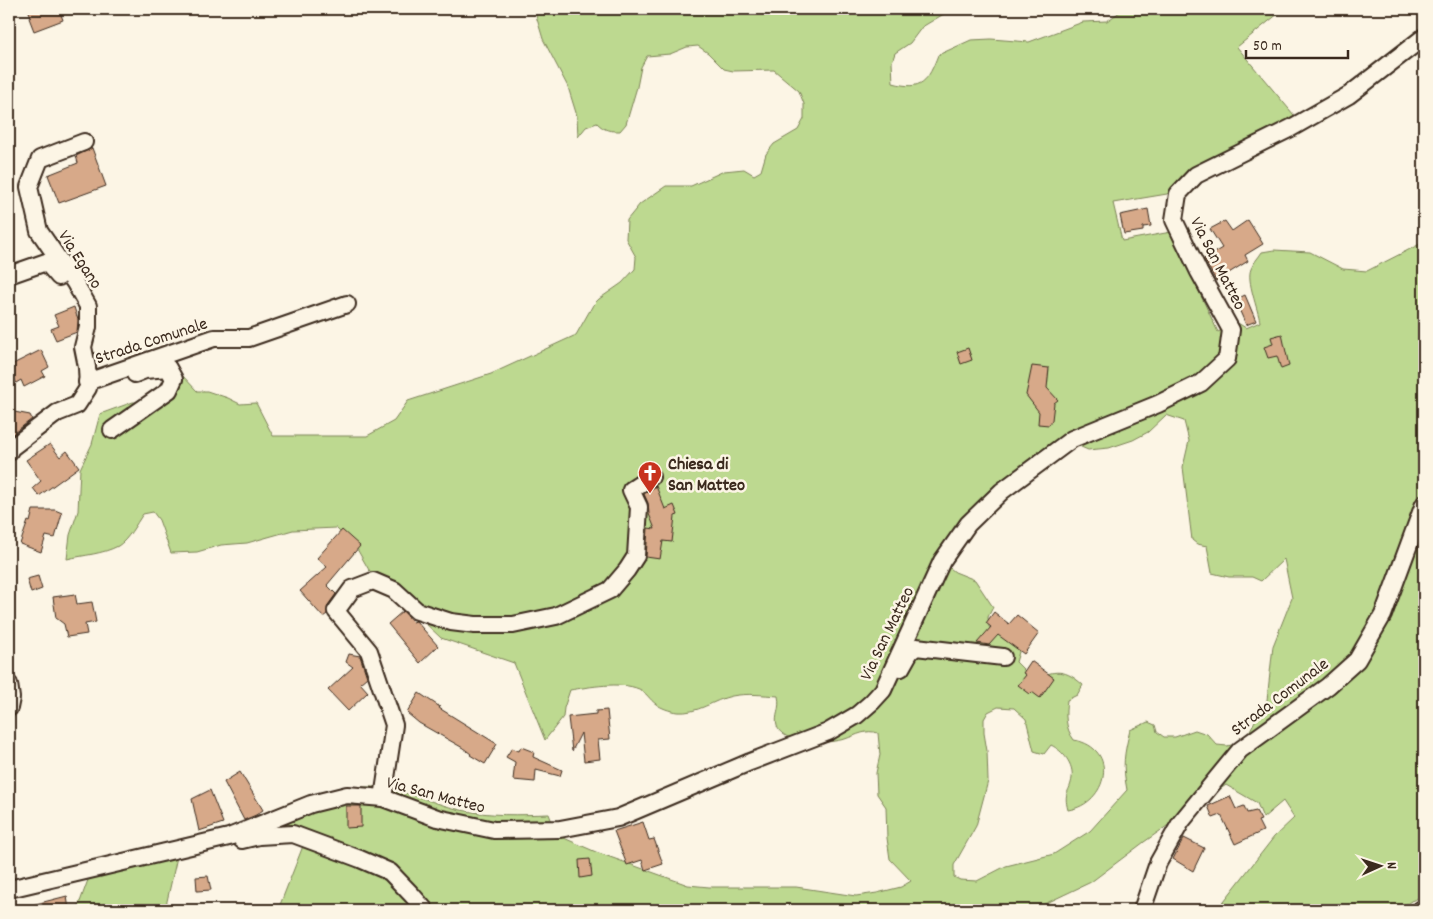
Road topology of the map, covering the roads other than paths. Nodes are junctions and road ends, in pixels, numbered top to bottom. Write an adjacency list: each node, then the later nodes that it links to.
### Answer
1 (1424, 37): 13 (street, Via San Matteo)
2 (84, 142): 4 (street, Via Egano)
3 (9, 275): 4 (street)
4 (82, 294): 6 (street, Via Egano)
5 (347, 304): 6 (street, Strada Comunale)
6 (88, 385): 7 (street); 8 (street)
7 (112, 430)
8 (9, 452)
9 (651, 477): 15 (street)
10 (1424, 504): 20 (street, Strada Comunale)
11 (1003, 657): 13 (street)
12 (9, 684): 14 (street)
13 (883, 690): 15 (street, Via San Matteo)
14 (9, 708)
15 (383, 798): 16 (street, Via San Matteo)
16 (229, 837): 17 (street, Via San Matteo); 19 (street)
17 (9, 889)
18 (1424, 909): 21 (street)
19 (425, 910)
20 (1142, 910)
21 (1420, 910)

